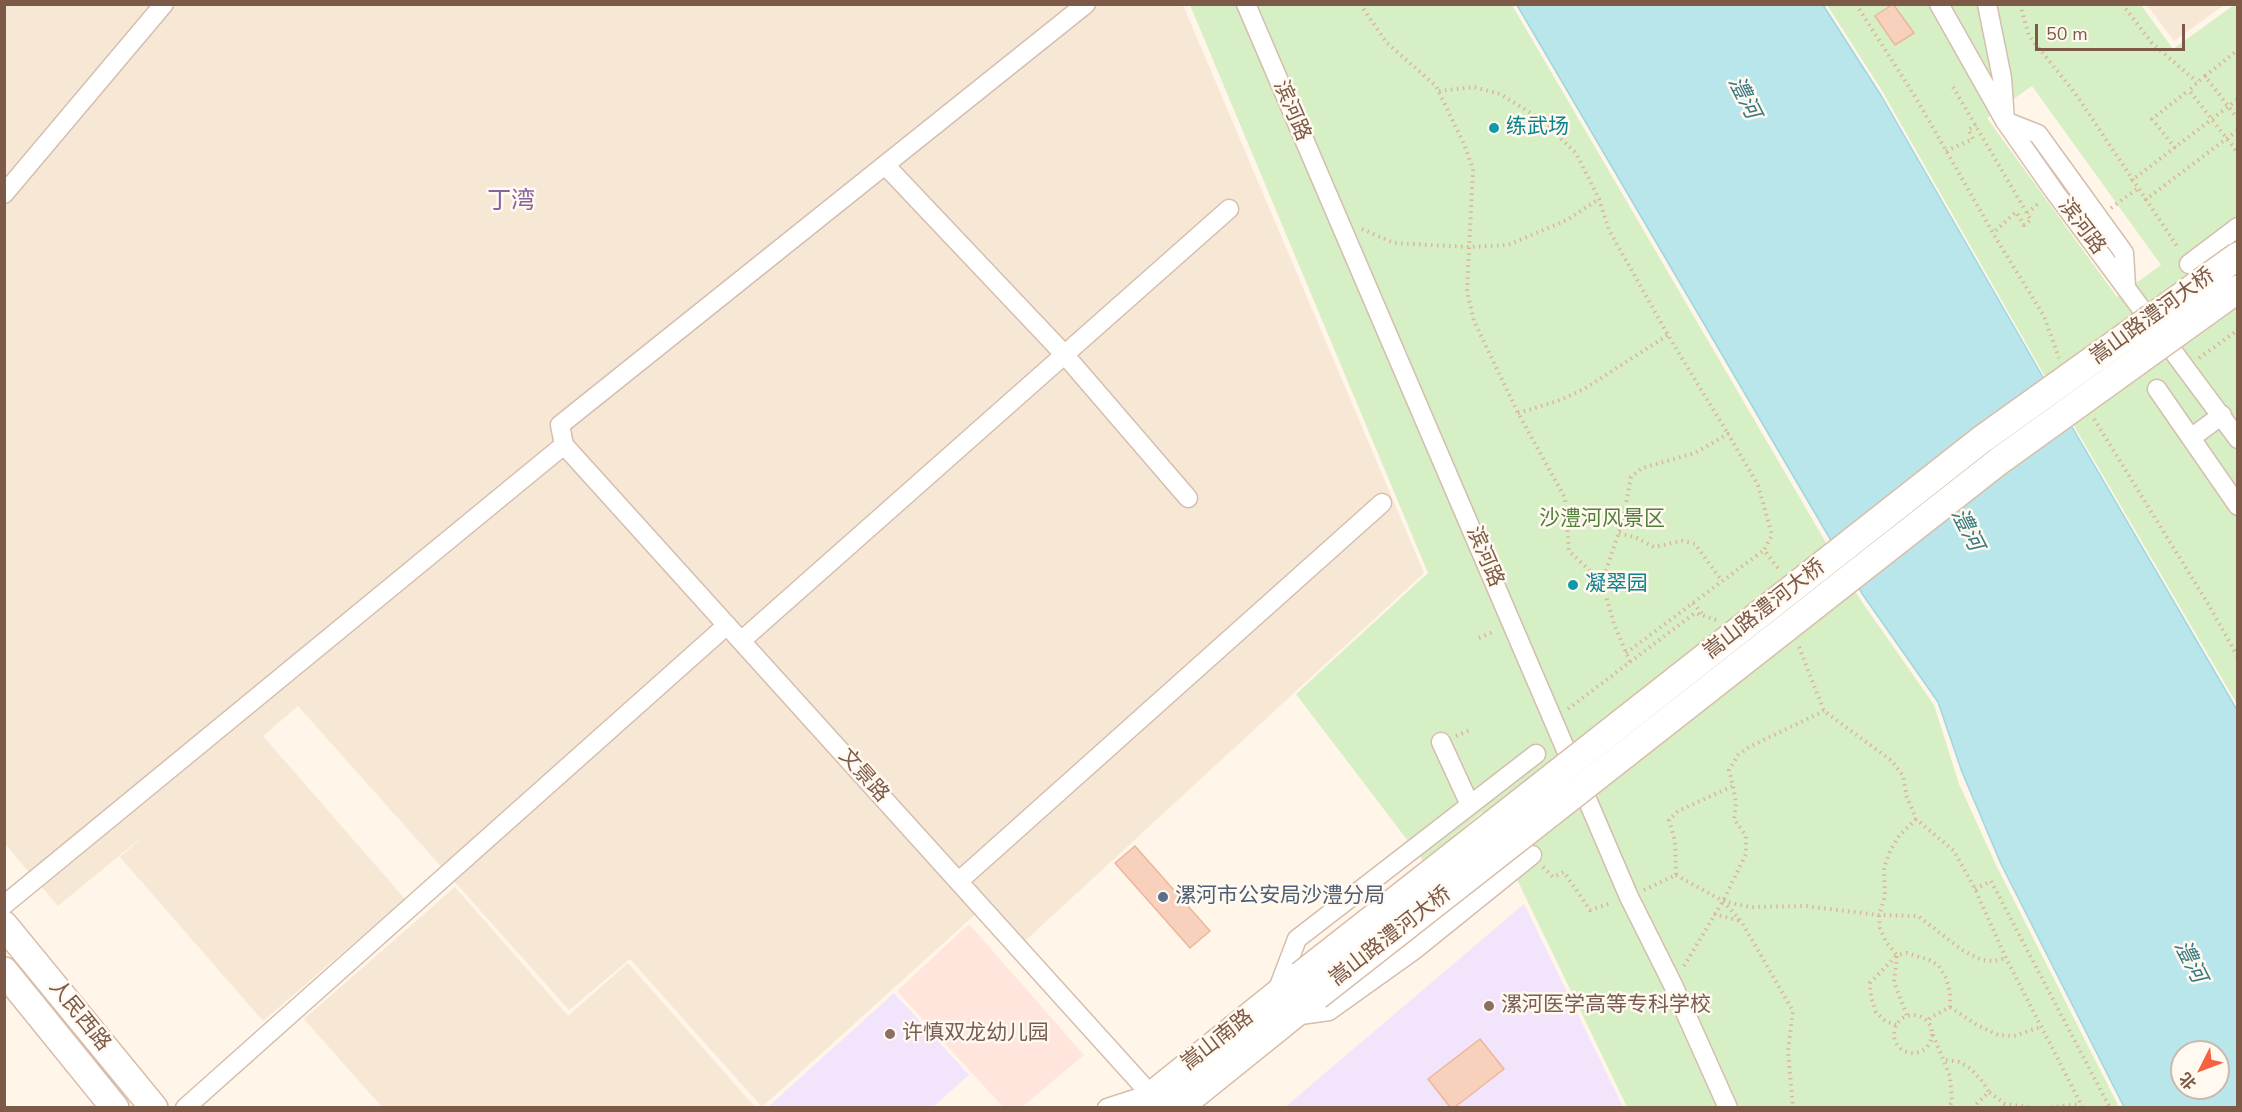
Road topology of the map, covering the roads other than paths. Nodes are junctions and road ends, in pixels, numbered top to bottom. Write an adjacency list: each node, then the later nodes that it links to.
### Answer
1 (164, 4): 8 (street)
2 (1086, 4): 7 (street)
3 (1246, 4): 42 (street, 滨河路)
4 (1939, 4): 6 (street, 滨河路)
5 (1987, 4): 6 (street)
6 (2005, 121): 13 (street, 滨河路); 13 (street)
7 (886, 166): 15 (street); 20 (street)
8 (4, 194)
9 (1229, 209): 15 (street)
10 (2238, 227): 12 (street)
11 (2238, 256): 34 (main road, 嵩山路澧河大桥, bridge)
12 (2189, 264)
13 (2126, 286): 17 (street, 滨河路)
14 (2238, 289): 34 (main road, 嵩山路澧河大桥, bridge)
15 (1064, 354): 21 (street); 25 (street)
16 (2157, 389): 18 (street)
17 (2222, 415): 18 (street); 19 (street, 滨河路)
18 (2191, 438): 22 (street)
19 (2238, 439)
20 (564, 445): 24 (street, 文景路); 31 (street)
21 (1188, 498)
22 (2236, 500)
23 (1382, 503): 30 (street)
24 (727, 625): 25 (street, 文景路); 39 (street)
25 (741, 640): 30 (street, 文景路)
26 (1441, 742): 28 (street)
27 (1536, 754): 28 (street)
28 (1470, 805): 35 (street)
29 (1532, 855): 35 (street)
30 (958, 881): 36 (street, 文景路)
31 (4, 905)
32 (4, 925): 38 (main road, 人民西路)
33 (4, 971): 37 (main road, 人民西路)
34 (1309, 986): 35 (main road, 嵩山南路)
35 (1283, 1006): 36 (main road, 嵩山南路); 41 (main road, 嵩山南路)
36 (1150, 1103): 40 (street)
37 (115, 1107)
38 (154, 1107)
39 (185, 1107)
40 (1107, 1107)
41 (1178, 1107)
42 (1728, 1107)

